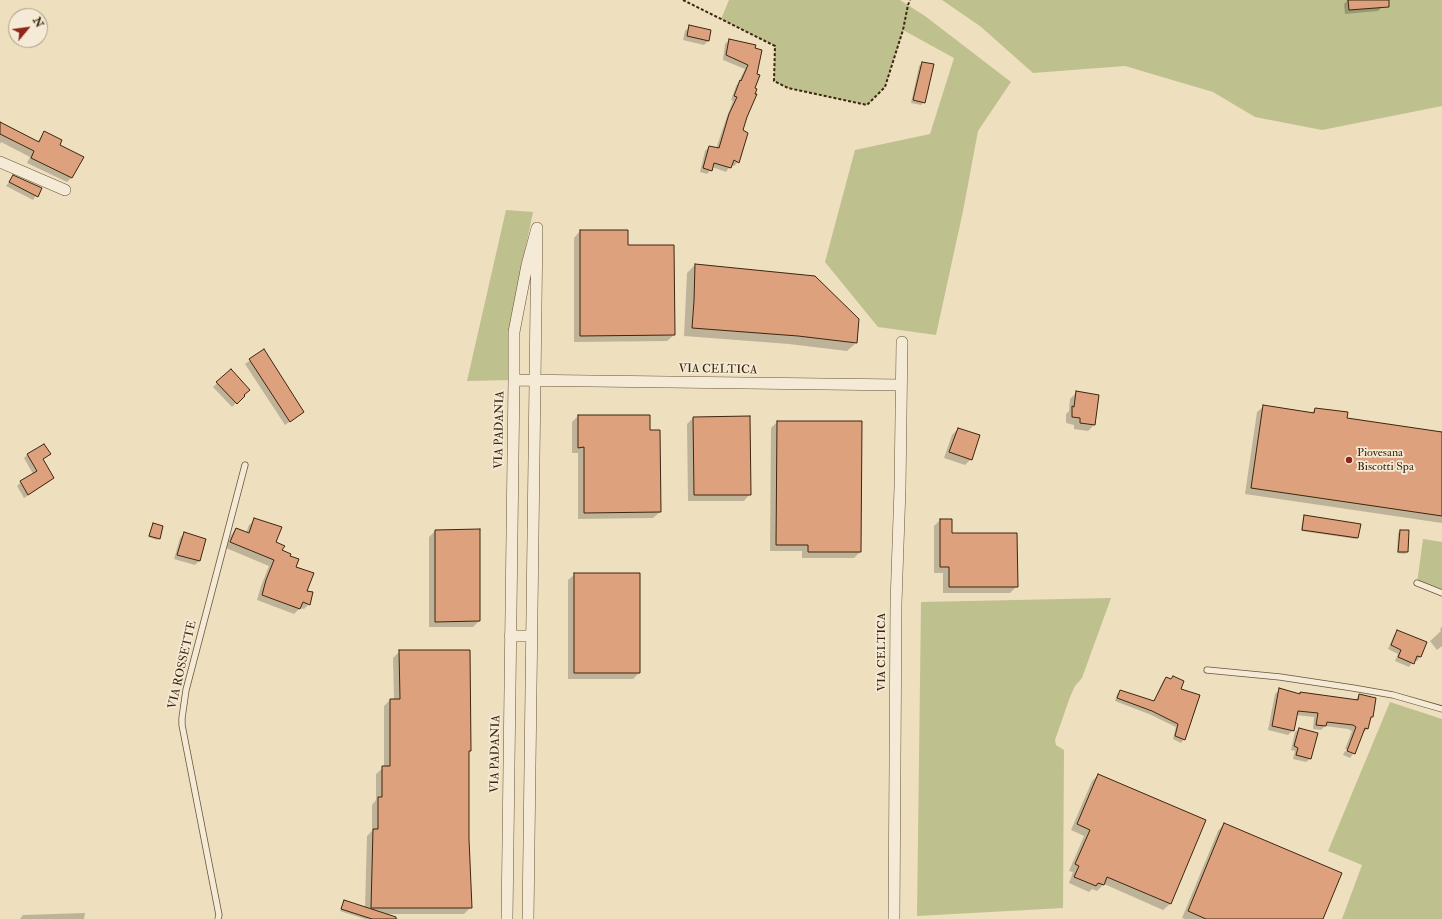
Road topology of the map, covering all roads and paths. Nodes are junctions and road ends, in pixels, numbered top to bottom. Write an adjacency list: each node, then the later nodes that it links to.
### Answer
1 (683, 0): 2 (path)
2 (910, 0)
3 (0, 162): 4 (street)
4 (64, 190)
5 (902, 342): 8 (street, VIA CELTICA)
6 (514, 380): 7 (street, VIA PADANIA); 7 (street); 12 (street, VIA PADANIA)
7 (535, 380): 8 (street, VIA CELTICA); 13 (street)
8 (901, 385): 19 (street, VIA CELTICA)
9 (246, 465): 16 (lane, VIA ROSSETTE)
10 (1418, 583): 11 (lane)
11 (1442, 593)
12 (510, 636): 13 (street); 17 (street, VIA PADANIA)
13 (532, 636): 18 (street)
14 (1207, 670): 15 (lane)
15 (1442, 709)
16 (218, 919)
17 (507, 919)
18 (528, 919)
19 (894, 919)

